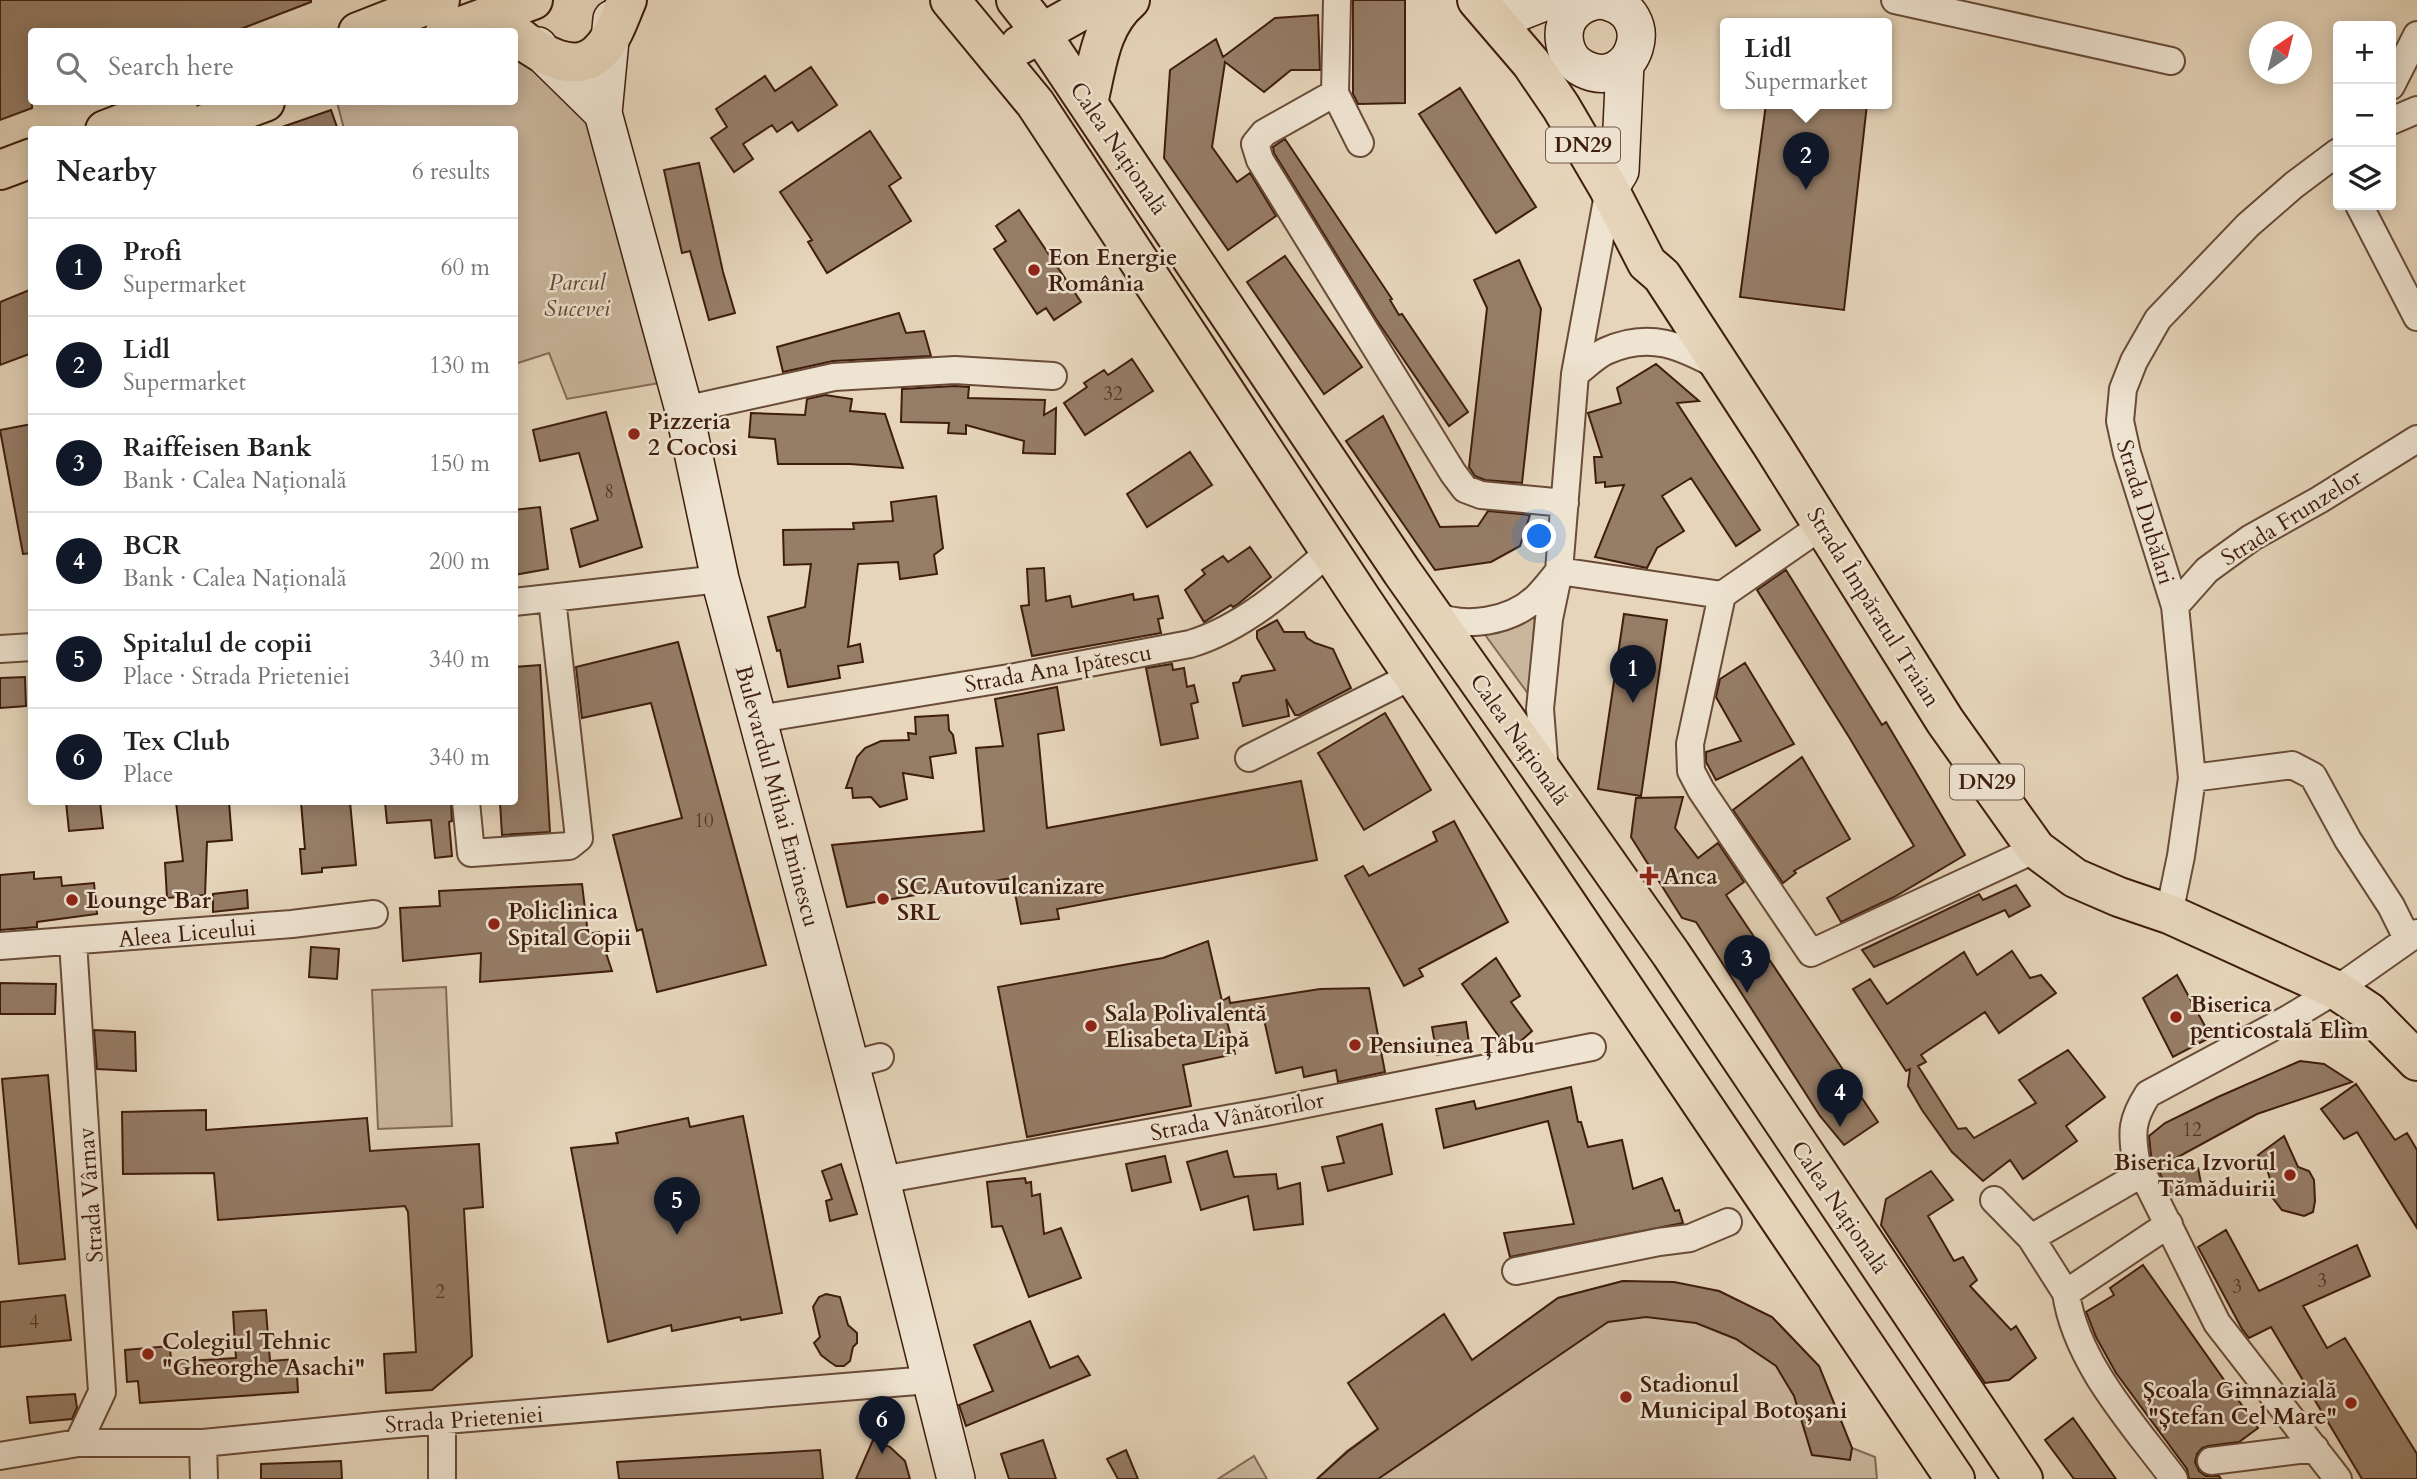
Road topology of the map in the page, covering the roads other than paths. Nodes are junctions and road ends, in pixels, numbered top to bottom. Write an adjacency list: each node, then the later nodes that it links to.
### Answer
1 (950, 0): 15 (main road, Calea Națională)
2 (967, 0): 15 (main road, Calea Națională)
3 (1016, 0): 15 (main road, Calea Națională)
4 (1101, 0): 15 (main road)
5 (1130, 0): 21 (main road)
6 (1337, 0): 20 (street)
7 (1895, 0): 17 (street)
8 (1596, 3): 9 (main road); 18 (main road); 18 (main road)
9 (1486, 10): 24 (main road, Strada Împăratul Traian / DN29)
10 (617, 11): 16 (main road); 26 (main road, Bulevardul Mihai Eminescu)
11 (519, 14): 12 (main road); 16 (main road)
12 (450, 18): 13 (main road)
13 (384, 28)
14 (2417, 35): 19 (street)
15 (1020, 46): 21 (main road, Calea Națională); 46 (main road, Calea Națională)
16 (545, 56): 26 (main road)
17 (2171, 61)
18 (1610, 68): 24 (main road); 35 (main road)
19 (2392, 84)
20 (1335, 93): 30 (street); 44 (street)
21 (1088, 103): 53 (main road, Calea Națională)
22 (170, 105): 28 (main road)
23 (257, 105): 29 (main road)
24 (1561, 107): 35 (main road, Strada Împăratul Traian / DN29)
25 (2417, 110): 27 (street)
26 (603, 113): 42 (main road, Bulevardul Mihai Eminescu)
27 (2396, 119)
28 (115, 126)
29 (199, 126)
30 (1360, 143)
31 (28, 160): 33 (main road)
32 (2333, 161): 52 (street, Strada Dubălari)
33 (0, 170)
34 (28, 188): 36 (main road)
35 (1609, 189): 39 (main road, Strada Împăratul Traian / DN29); 40 (street)
36 (0, 198)
37 (2361, 210): 38 (street)
38 (2417, 317)
39 (1721, 368): 40 (street); 45 (main road, Strada Împăratul Traian / DN29)
40 (1575, 374): 44 (street)
41 (1053, 376): 42 (street)
42 (684, 410): 48 (main road, Bulevardul Mihai Eminescu)
43 (2417, 439): 52 (street, Strada Frunzelor)
44 (1565, 503): 47 (street)
45 (1823, 526): 49 (street); 62 (main road, Strada Împăratul Traian / DN29)
46 (1330, 551): 56 (main road, Calea Națională); 57 (street, Strada Ana Ipătescu)
47 (1559, 571): 49 (street); 53 (street); 59 (street)
48 (720, 579): 50 (street); 57 (main road, Bulevardul Mihai Eminescu)
49 (1722, 595): 62 (street)
50 (552, 599): 51 (street); 61 (street)
51 (518, 602)
52 (2175, 607): 60 (street, Strada Dubălari)
53 (1433, 615): 59 (main road, Calea Națională)
54 (28, 647): 55 (street)
55 (0, 649)
56 (1414, 675): 58 (street); 86 (main road, Calea Națională)
57 (759, 719): 72 (main road, Bulevardul Mihai Eminescu)
58 (1249, 758)
59 (1545, 775): 90 (main road, Calea Națională)
60 (2192, 778): 64 (street, Strada Dubălari); 65 (street)
61 (466, 805)
62 (2036, 849): 64 (main road, Strada Împăratul Traian / DN29)
63 (374, 914): 66 (street, Aleea Liceului)
64 (2169, 914): 68 (main road, Strada Împăratul Traian / DN29)
65 (2412, 935): 68 (street)
66 (74, 942): 67 (street, Aleea Liceului); 81 (street, Strada Vârnav)
67 (0, 946)
68 (2336, 990): 70 (main road, Strada Împăratul Traian / DN29); 71 (street)
69 (1592, 1047): 72 (street, Strada Vânătorilor)
70 (2409, 1048)
71 (2143, 1173): 75 (street); 76 (street)
72 (881, 1180): 79 (main road, Bulevardul Mihai Eminescu)
73 (1993, 1200): 76 (street)
74 (1728, 1222): 77 (street)
75 (2169, 1224): 78 (street); 83 (street)
76 (2031, 1238): 78 (street)
77 (1516, 1271)
78 (2066, 1293): 91 (street)
79 (929, 1380): 80 (street, Strada Prieteniei); 89 (main road, Bulevardul Mihai Eminescu)
80 (442, 1421): 82 (street, Strada Prieteniei); 88 (street)
81 (78, 1443): 82 (street, Strada Prieteniei); 84 (street, Strada Prieteniei)
82 (203, 1443): 87 (street)
83 (2315, 1448): 85 (street); 92 (street)
84 (0, 1456)
85 (2211, 1461)
86 (1950, 1476)
87 (204, 1479)
88 (442, 1479)
89 (956, 1479)
90 (2023, 1479)
91 (2174, 1479)
92 (2338, 1479)

